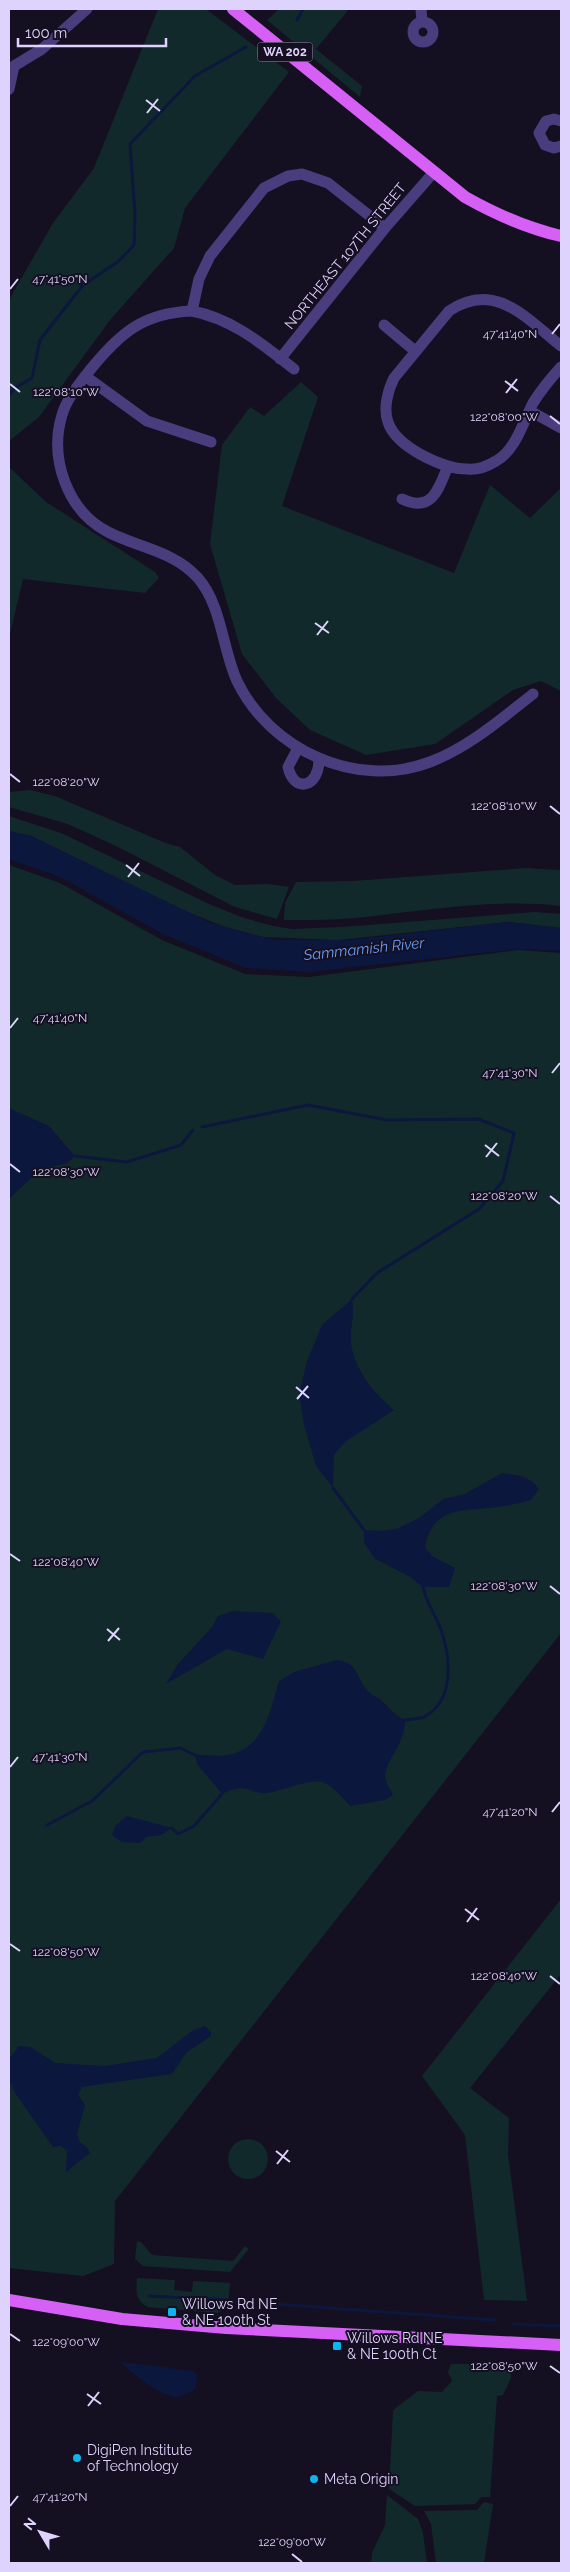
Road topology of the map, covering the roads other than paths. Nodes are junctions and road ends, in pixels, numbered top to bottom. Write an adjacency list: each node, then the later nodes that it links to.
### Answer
1 (87, 9): 5 (street)
2 (233, 9): 9 (main road, WA 202)
3 (421, 9): 4 (street)
4 (422, 22)
5 (11, 62): 6 (street)
6 (9, 89)
7 (561, 121): 8 (street)
8 (561, 146)
9 (434, 172): 10 (street, NORTHEAST 107TH STREET); 11 (main road, WA 202)
10 (385, 228): 12 (street); 16 (street, NORTHEAST 107TH STREET)
11 (561, 236)
12 (192, 311): 16 (street); 19 (street)
13 (384, 325): 15 (street)
14 (561, 346): 15 (street)
15 (416, 351): 23 (street)
16 (280, 359): 18 (street)
17 (561, 367): 20 (street)
18 (294, 369)
19 (85, 376): 22 (street); 26 (street)
20 (530, 411): 21 (street); 23 (street)
21 (561, 428)
22 (211, 442)
23 (448, 466): 24 (street)
24 (402, 499)
25 (533, 694): 27 (street)
26 (298, 748): 27 (street); 27 (street)
27 (319, 760)
28 (9, 2300): 29 (main road)
29 (561, 2345)

